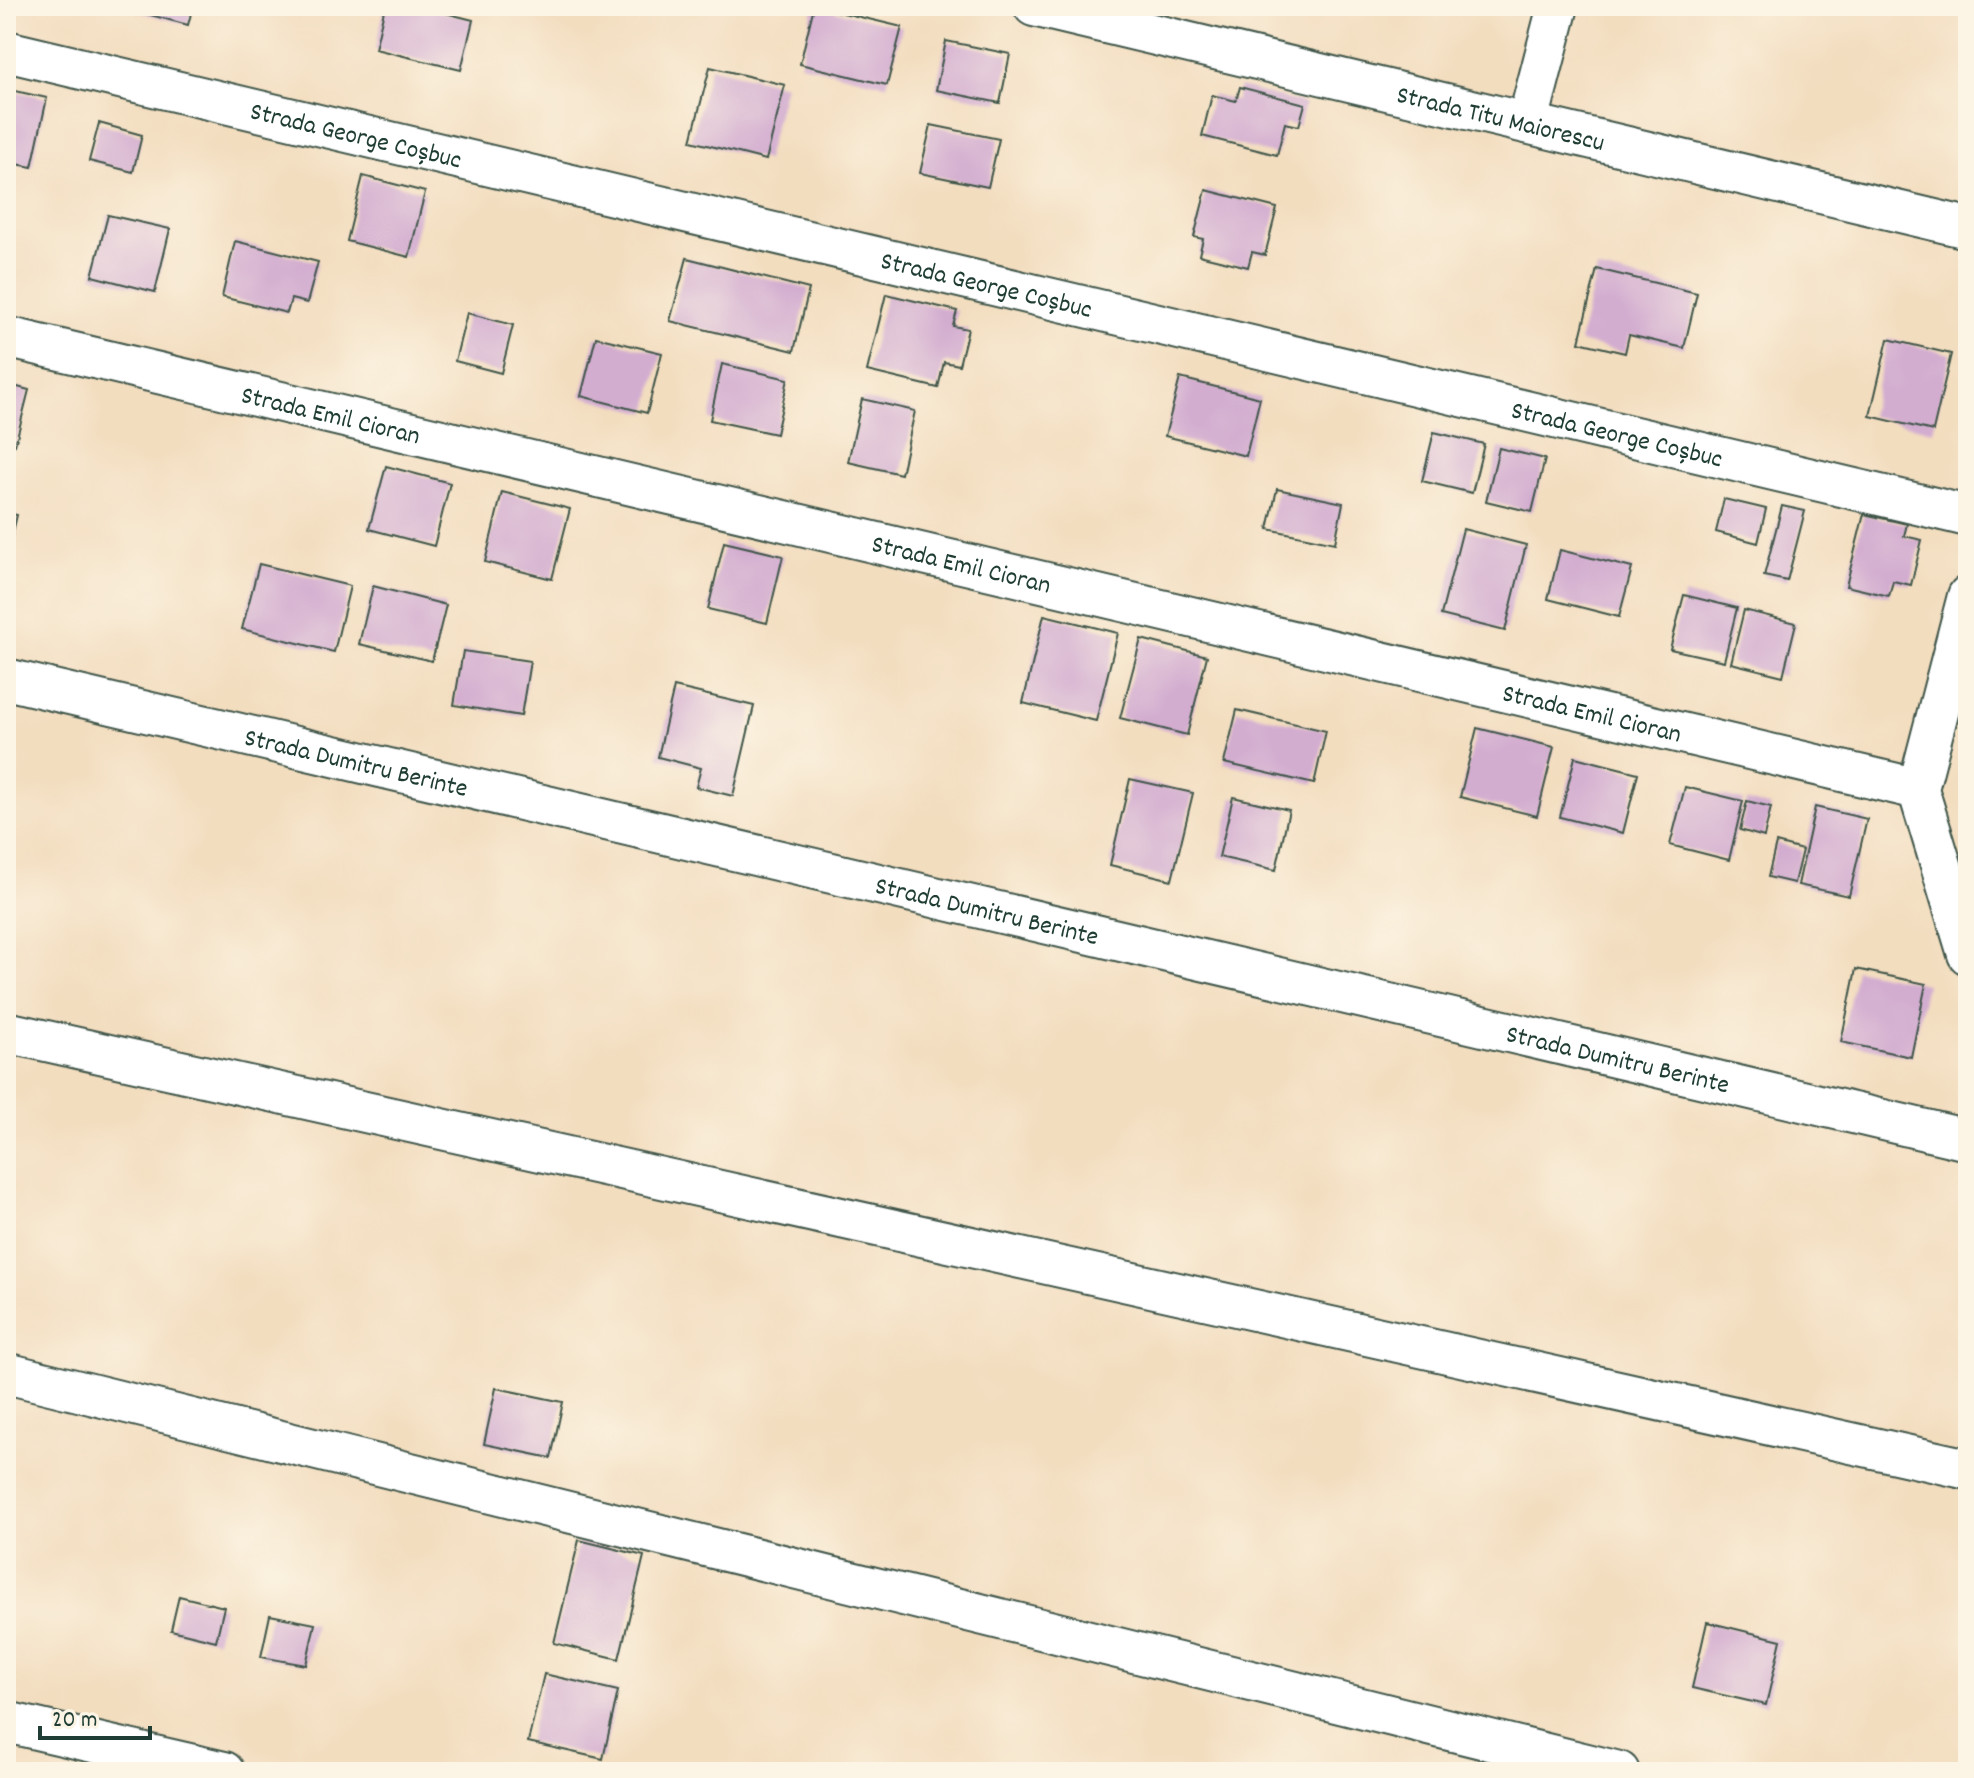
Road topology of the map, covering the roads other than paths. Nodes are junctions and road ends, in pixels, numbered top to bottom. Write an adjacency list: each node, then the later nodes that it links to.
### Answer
1 (1034, 6): 4 (street, Strada Titu Maiorescu)
2 (1558, 6): 4 (street)
3 (6, 51): 7 (street, Strada George Coșbuc)
4 (1528, 121): 5 (street, Strada Titu Maiorescu)
5 (1968, 228)
6 (6, 337): 10 (street, Strada Emil Cioran)
7 (1968, 516)
8 (1968, 596): 10 (street)
9 (6, 679): 13 (street, Strada Dumitru Berinte)
10 (1918, 789): 11 (street)
11 (1968, 954)
12 (6, 1032): 15 (street)
13 (1968, 1140)
14 (6, 1373): 18 (street)
15 (1968, 1469)
16 (6, 1722): 17 (street)
17 (224, 1772)
18 (1619, 1772)

